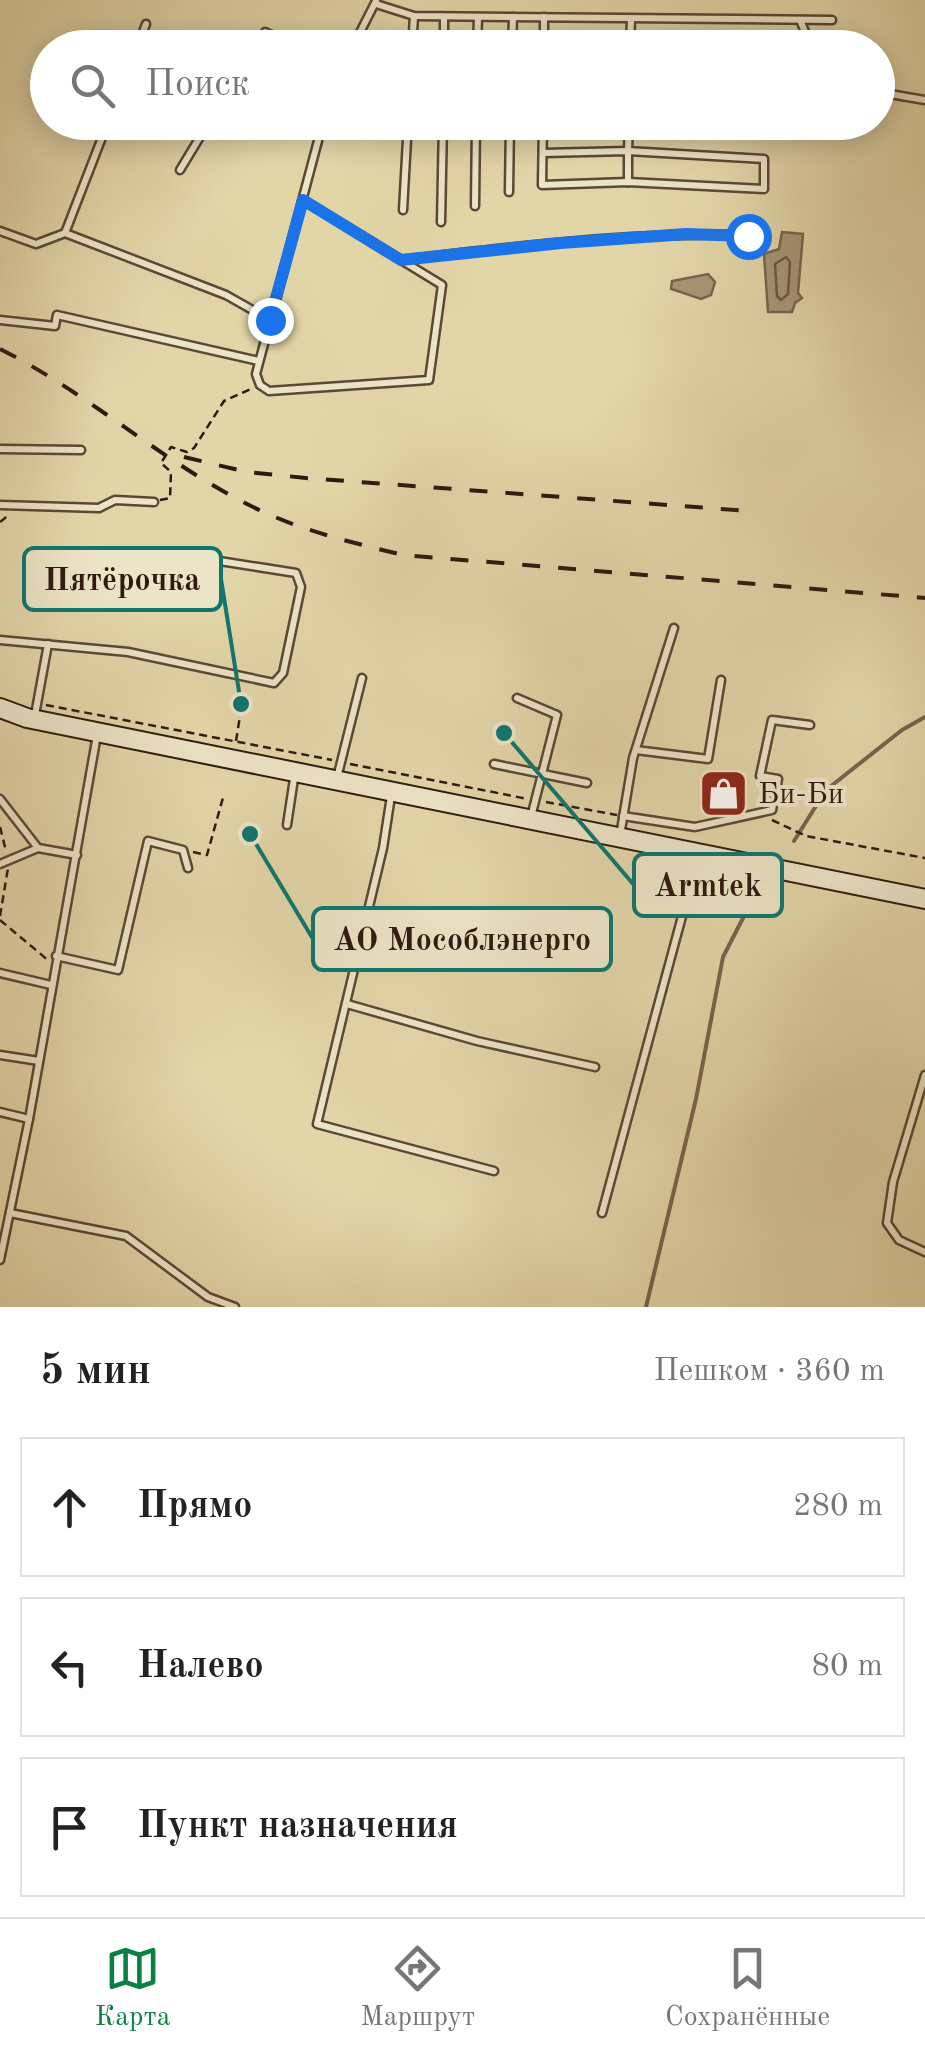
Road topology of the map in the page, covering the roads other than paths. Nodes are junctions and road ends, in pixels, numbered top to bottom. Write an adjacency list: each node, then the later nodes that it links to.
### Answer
1 (376, 2): 2 (lane); 12 (lane)
2 (414, 16): 3 (lane); 13 (lane)
3 (444, 17): 4 (lane); 14 (lane)
4 (478, 17): 5 (lane); 15 (lane)
5 (512, 17): 6 (lane); 16 (lane)
6 (544, 18): 7 (lane); 17 (lane)
7 (631, 18): 8 (lane); 18 (lane)
8 (800, 20): 9 (lane); 19 (lane)
9 (832, 20)
10 (146, 24): 11 (lane)
11 (144, 30)
12 (361, 30)
13 (413, 30)
14 (444, 30)
15 (478, 30)
16 (512, 30)
17 (544, 30)
18 (631, 30)
19 (804, 30)
20 (895, 95): 21 (lane)
21 (925, 100)
22 (101, 140): 41 (lane)
23 (199, 140): 33 (lane)
24 (318, 140): 36 (lane)
25 (407, 140): 38 (lane)
26 (442, 140): 39 (lane)
27 (476, 140): 37 (lane)
28 (510, 140): 35 (lane)
29 (542, 140): 32 (lane)
30 (628, 140): 31 (lane)
31 (628, 151): 32 (lane); 34 (lane); 34 (lane)
32 (542, 153): 34 (lane)
33 (180, 170)
34 (628, 182)
35 (509, 192)
36 (303, 200): 43 (lane); 45 (lane)
37 (474, 206)
38 (404, 210)
39 (441, 222)
40 (0, 231): 41 (lane)
41 (65, 233): 45 (lane)
42 (748, 236): 43 (lane)
43 (401, 260): 46 (lane)
44 (0, 320): 46 (lane)
45 (270, 320): 46 (lane)
46 (260, 360)
47 (0, 449): 48 (lane)
48 (81, 450)
49 (154, 502): 50 (lane)
50 (0, 505)
51 (188, 556): 54 (lane)
52 (674, 628): 63 (lane)
53 (0, 640): 54 (lane)
54 (48, 644): 59 (lane)
55 (362, 678): 66 (lane)
56 (721, 680): 63 (lane)
57 (517, 698): 67 (lane)
58 (0, 708): 59 (main road)
59 (31, 716): 60 (main road); 62 (main road)
60 (0, 720)
61 (810, 725): 72 (lane)
62 (98, 732): 65 (main road); 77 (lane)
63 (636, 750): 72 (lane)
64 (494, 764): 67 (lane)
65 (295, 771): 66 (main road); 73 (lane)
66 (339, 771): 69 (main road)
67 (542, 774): 68 (lane); 71 (lane)
68 (586, 783)
69 (392, 790): 71 (main road); 84 (lane)
70 (0, 799): 75 (lane)
71 (533, 809): 74 (main road)
72 (624, 816): 74 (lane)
73 (286, 825)
74 (620, 837): 76 (main road)
75 (38, 848): 77 (lane); 78 (lane)
76 (699, 853): 80 (main road); 93 (lane)
77 (77, 855): 81 (lane)
78 (0, 864)
79 (188, 868): 81 (lane)
80 (925, 899)
81 (56, 956): 83 (lane)
82 (0, 973): 83 (lane)
83 (51, 985): 86 (lane)
84 (346, 1004): 87 (lane); 91 (lane)
85 (0, 1055): 86 (lane)
86 (38, 1061): 90 (lane)
87 (595, 1067)
88 (925, 1074): 94 (lane)
89 (0, 1112): 90 (lane)
90 (29, 1119): 92 (lane)
91 (494, 1171)
92 (10, 1213): 95 (lane); 96 (lane)
93 (602, 1213)
94 (925, 1252)
95 (1, 1254)
96 (235, 1307)

